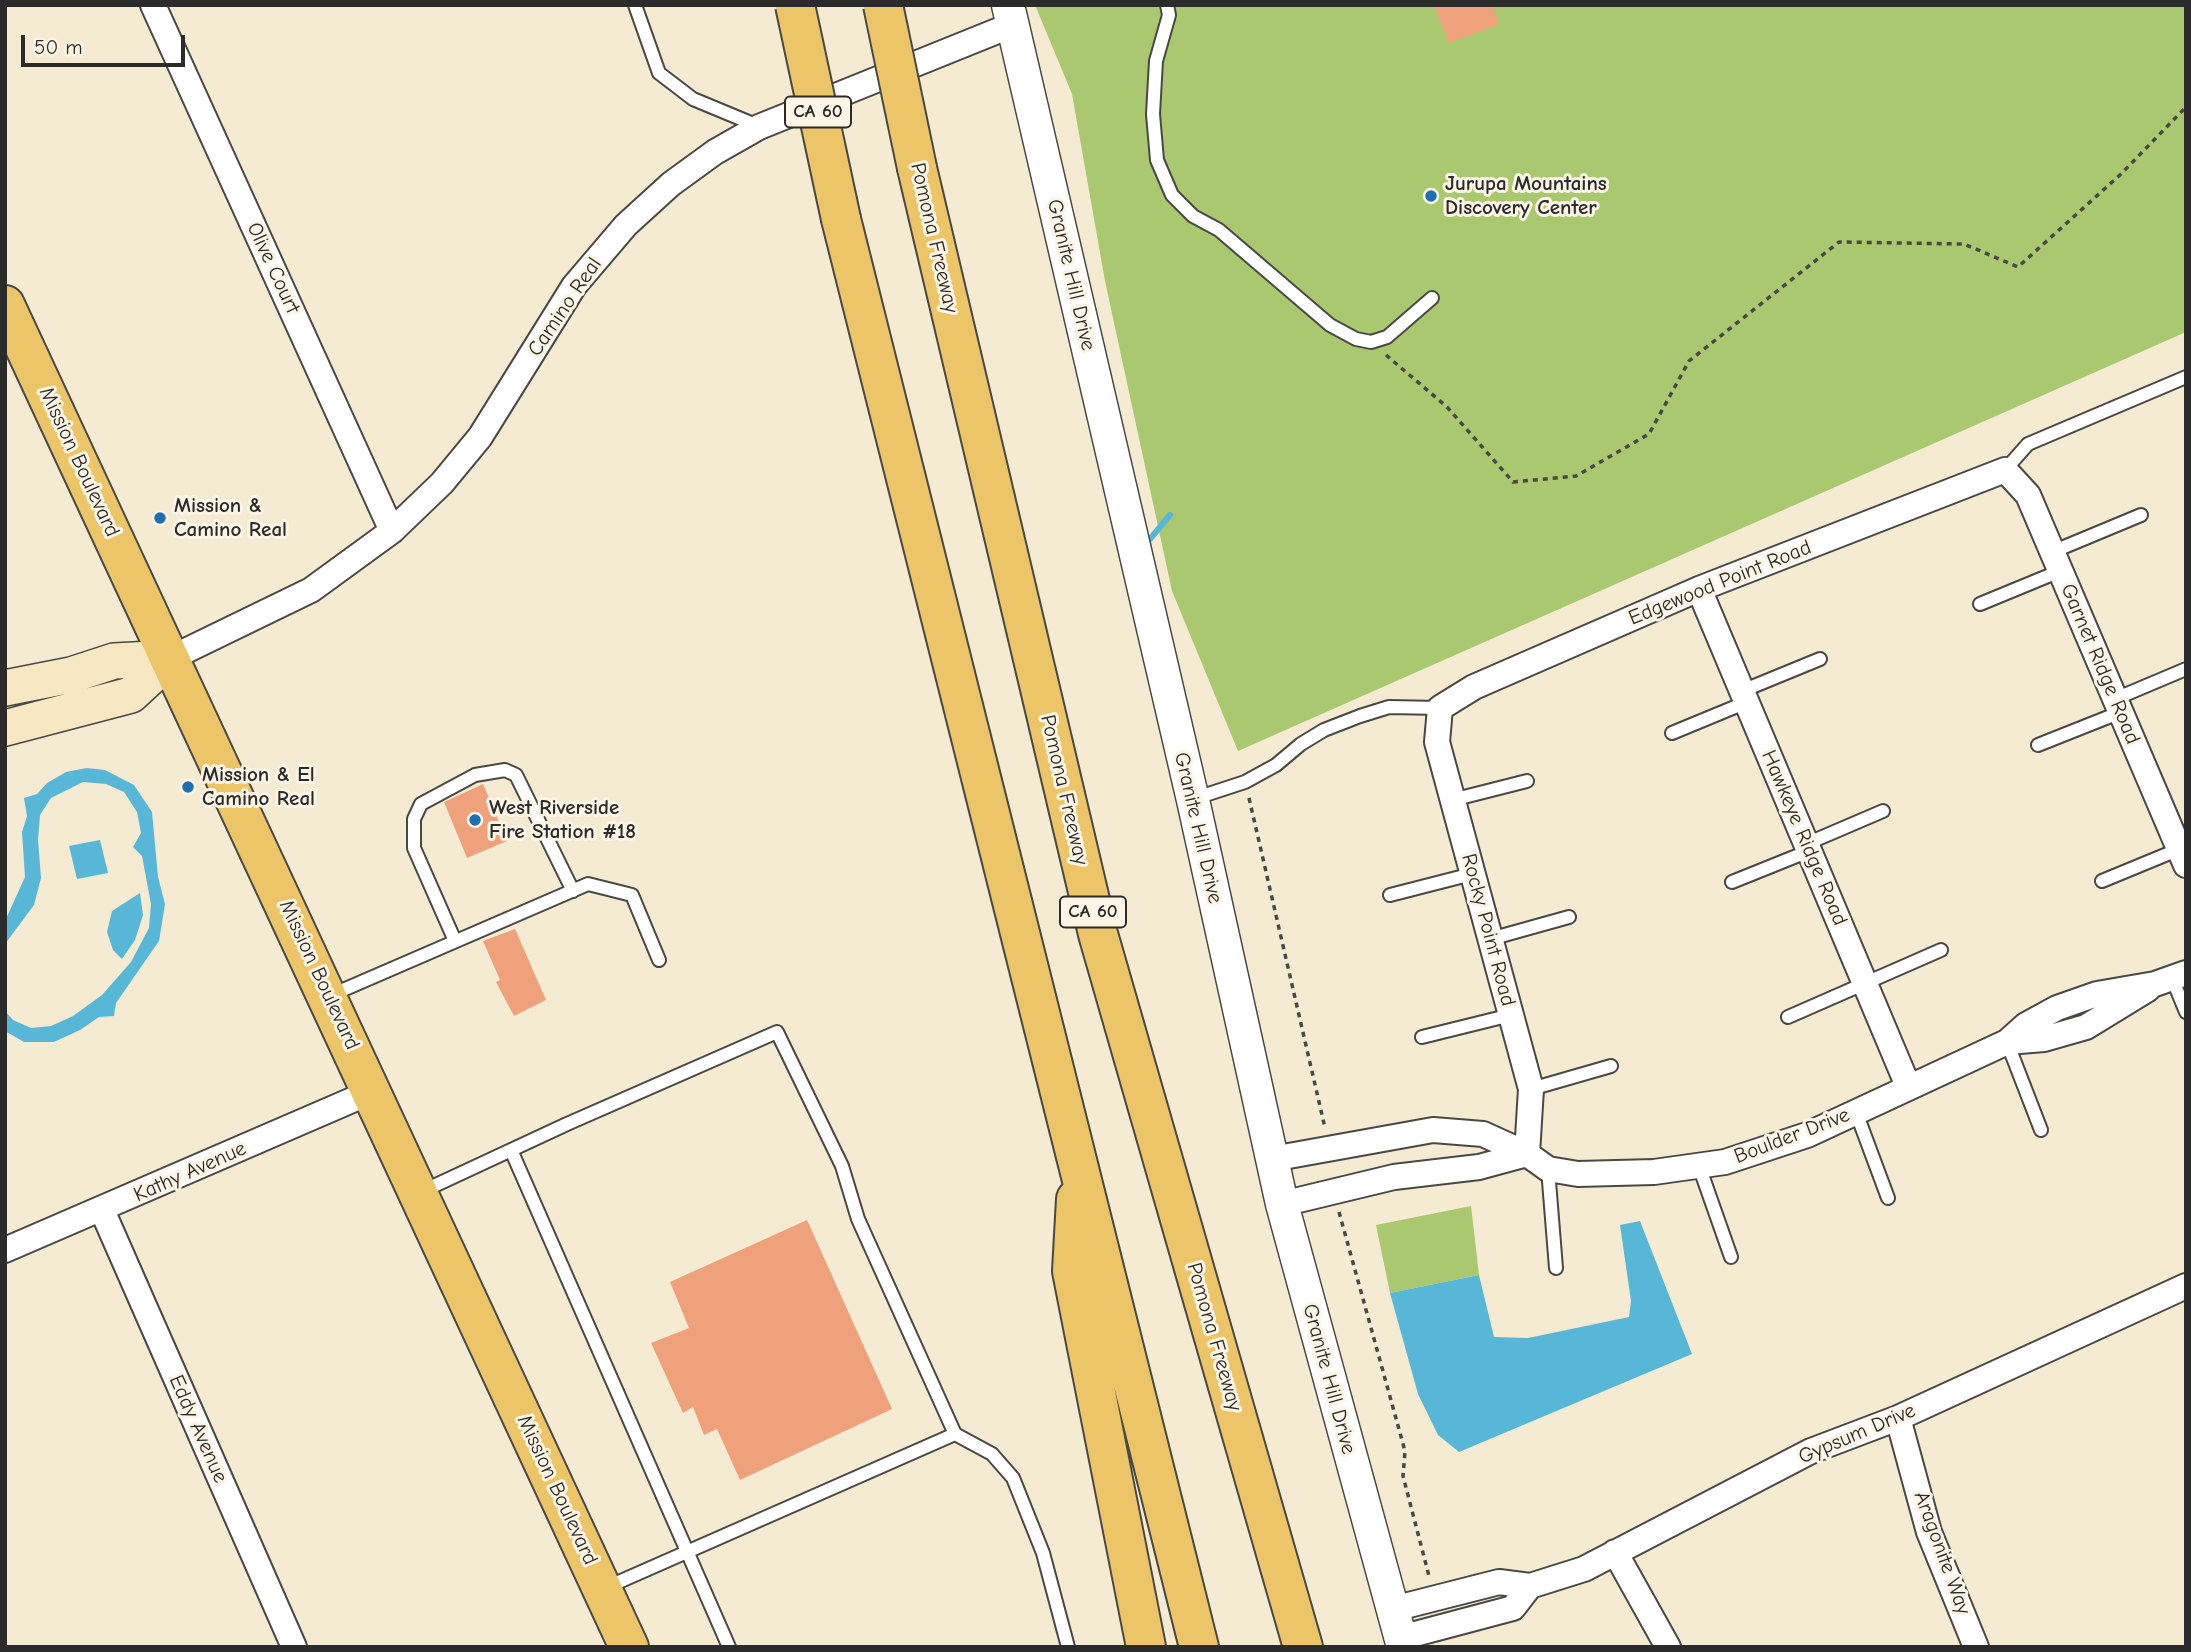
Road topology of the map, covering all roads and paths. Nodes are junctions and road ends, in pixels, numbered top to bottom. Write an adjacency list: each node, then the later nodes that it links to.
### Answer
1 (153, 5): 15 (street, Olive Court)
2 (635, 5): 8 (lane)
3 (795, 5): 64 (main road, CA 60, bridge)
4 (883, 5): 91 (main road, Pomona Freeway / CA 60, bridge)
5 (1167, 5): 11 (lane)
6 (1010, 15): 8 (street, Camino Real); 31 (street, Granite Hill Drive)
7 (2186, 107): 11 (path)
8 (759, 127): 15 (street, Camino Real)
9 (1432, 298): 11 (lane)
10 (5, 305): 19 (main road, Mission Boulevard)
11 (1371, 342)
12 (2186, 377): 13 (lane)
13 (2005, 470): 16 (street, Garnet Ridge Road); 17 (street, Edgewood Point Road)
14 (2141, 515): 16 (lane)
15 (392, 531): 19 (street, Camino Real)
16 (2056, 561): 18 (lane); 24 (street, Garnet Ridge Road)
17 (1699, 589): 23 (street, Hawkeye Ridge Road); 25 (street, Edgewood Point Road)
18 (1980, 604)
19 (171, 658): 22 (main road, Camino Real); 26 (main road, Camino Real); 48 (main road, Mission Boulevard)
20 (1820, 659): 23 (lane)
21 (2186, 669): 24 (lane)
22 (5, 688)
23 (1744, 696): 27 (lane); 34 (street, Hawkeye Ridge Road)
24 (2118, 706): 28 (lane); 35 (street, Garnet Ridge Road)
25 (1440, 708): 30 (lane); 32 (street, Rocky Point Road)
26 (5, 728)
27 (1672, 733)
28 (2038, 745)
29 (1527, 781): 32 (lane)
30 (1245, 782): 31 (lane); 58 (path)
31 (1193, 800): 65 (street, Granite Hill Drive)
32 (1452, 800): 36 (street, Rocky Point Road)
33 (1883, 811): 34 (lane)
34 (1808, 847): 38 (lane); 47 (street, Hawkeye Ridge Road)
35 (2184, 853): 37 (lane)
36 (1472, 874): 40 (lane); 42 (street, Rocky Point Road)
37 (2102, 881)
38 (1732, 882)
39 (573, 891): 43 (lane); 43 (lane); 45 (lane)
40 (1390, 895)
41 (1569, 918): 42 (lane)
42 (1490, 939): 50 (street, Rocky Point Road)
43 (455, 941): 48 (lane)
44 (1941, 950): 47 (lane)
45 (659, 960)
46 (2171, 979): 49 (lane); 53 (street, Boulder Drive)
47 (1865, 982): 51 (lane); 55 (street, Hawkeye Ridge Road)
48 (329, 996): 57 (main road, Mission Boulevard)
49 (2186, 1012)
50 (1511, 1015): 52 (lane); 56 (street, Rocky Point Road)
51 (1788, 1017)
52 (1422, 1037)
53 (2007, 1042): 55 (street, Boulder Drive); 60 (lane)
54 (1611, 1066): 56 (lane)
55 (1908, 1086): 59 (street, Boulder Drive)
56 (1531, 1089): 63 (street, Rocky Point Road)
57 (373, 1091): 69 (main road, Mission Boulevard); 72 (street, Kathy Avenue)
58 (1322, 1112)
59 (1856, 1112): 66 (street, Boulder Drive); 70 (lane)
60 (2042, 1130)
61 (1448, 1132): 63 (street, Boulder Drive); 65 (street, Boulder Drive); 67 (street)
62 (510, 1150): 69 (lane); 79 (lane); 80 (lane)
63 (1527, 1154): 67 (street); 68 (street, Boulder Drive)
64 (1079, 1158): 89 (main road); 90 (main road, CA 60)
65 (1272, 1159): 71 (street, Granite Hill Drive)
66 (1699, 1166): 68 (street, Boulder Drive); 75 (lane)
67 (1448, 1168): 71 (street)
68 (1548, 1169): 76 (lane)
69 (419, 1192): 83 (main road, Mission Boulevard)
70 (1888, 1198)
71 (1282, 1204): 84 (street, Granite Hill Drive)
72 (102, 1210): 74 (street, Kathy Avenue); 85 (street, Eddy Avenue)
73 (1342, 1232): 82 (path)
74 (5, 1250)
75 (1731, 1256)
76 (1556, 1268)
77 (2186, 1286): 78 (street, Gypsum Drive)
78 (1898, 1418): 81 (street, Gypsum Drive); 93 (street, Aragonite Way)
79 (955, 1434): 80 (lane); 88 (lane)
80 (687, 1552): 83 (lane); 87 (lane)
81 (1615, 1552): 84 (street, Gypsum Drive); 92 (street)
82 (1424, 1560)
83 (603, 1589): 86 (main road, Mission Boulevard)
84 (1399, 1631)
85 (294, 1647)
86 (629, 1647)
87 (729, 1647)
88 (1068, 1647)
89 (1146, 1647)
90 (1199, 1647)
91 (1303, 1647)
92 (1668, 1647)
93 (1976, 1647)

